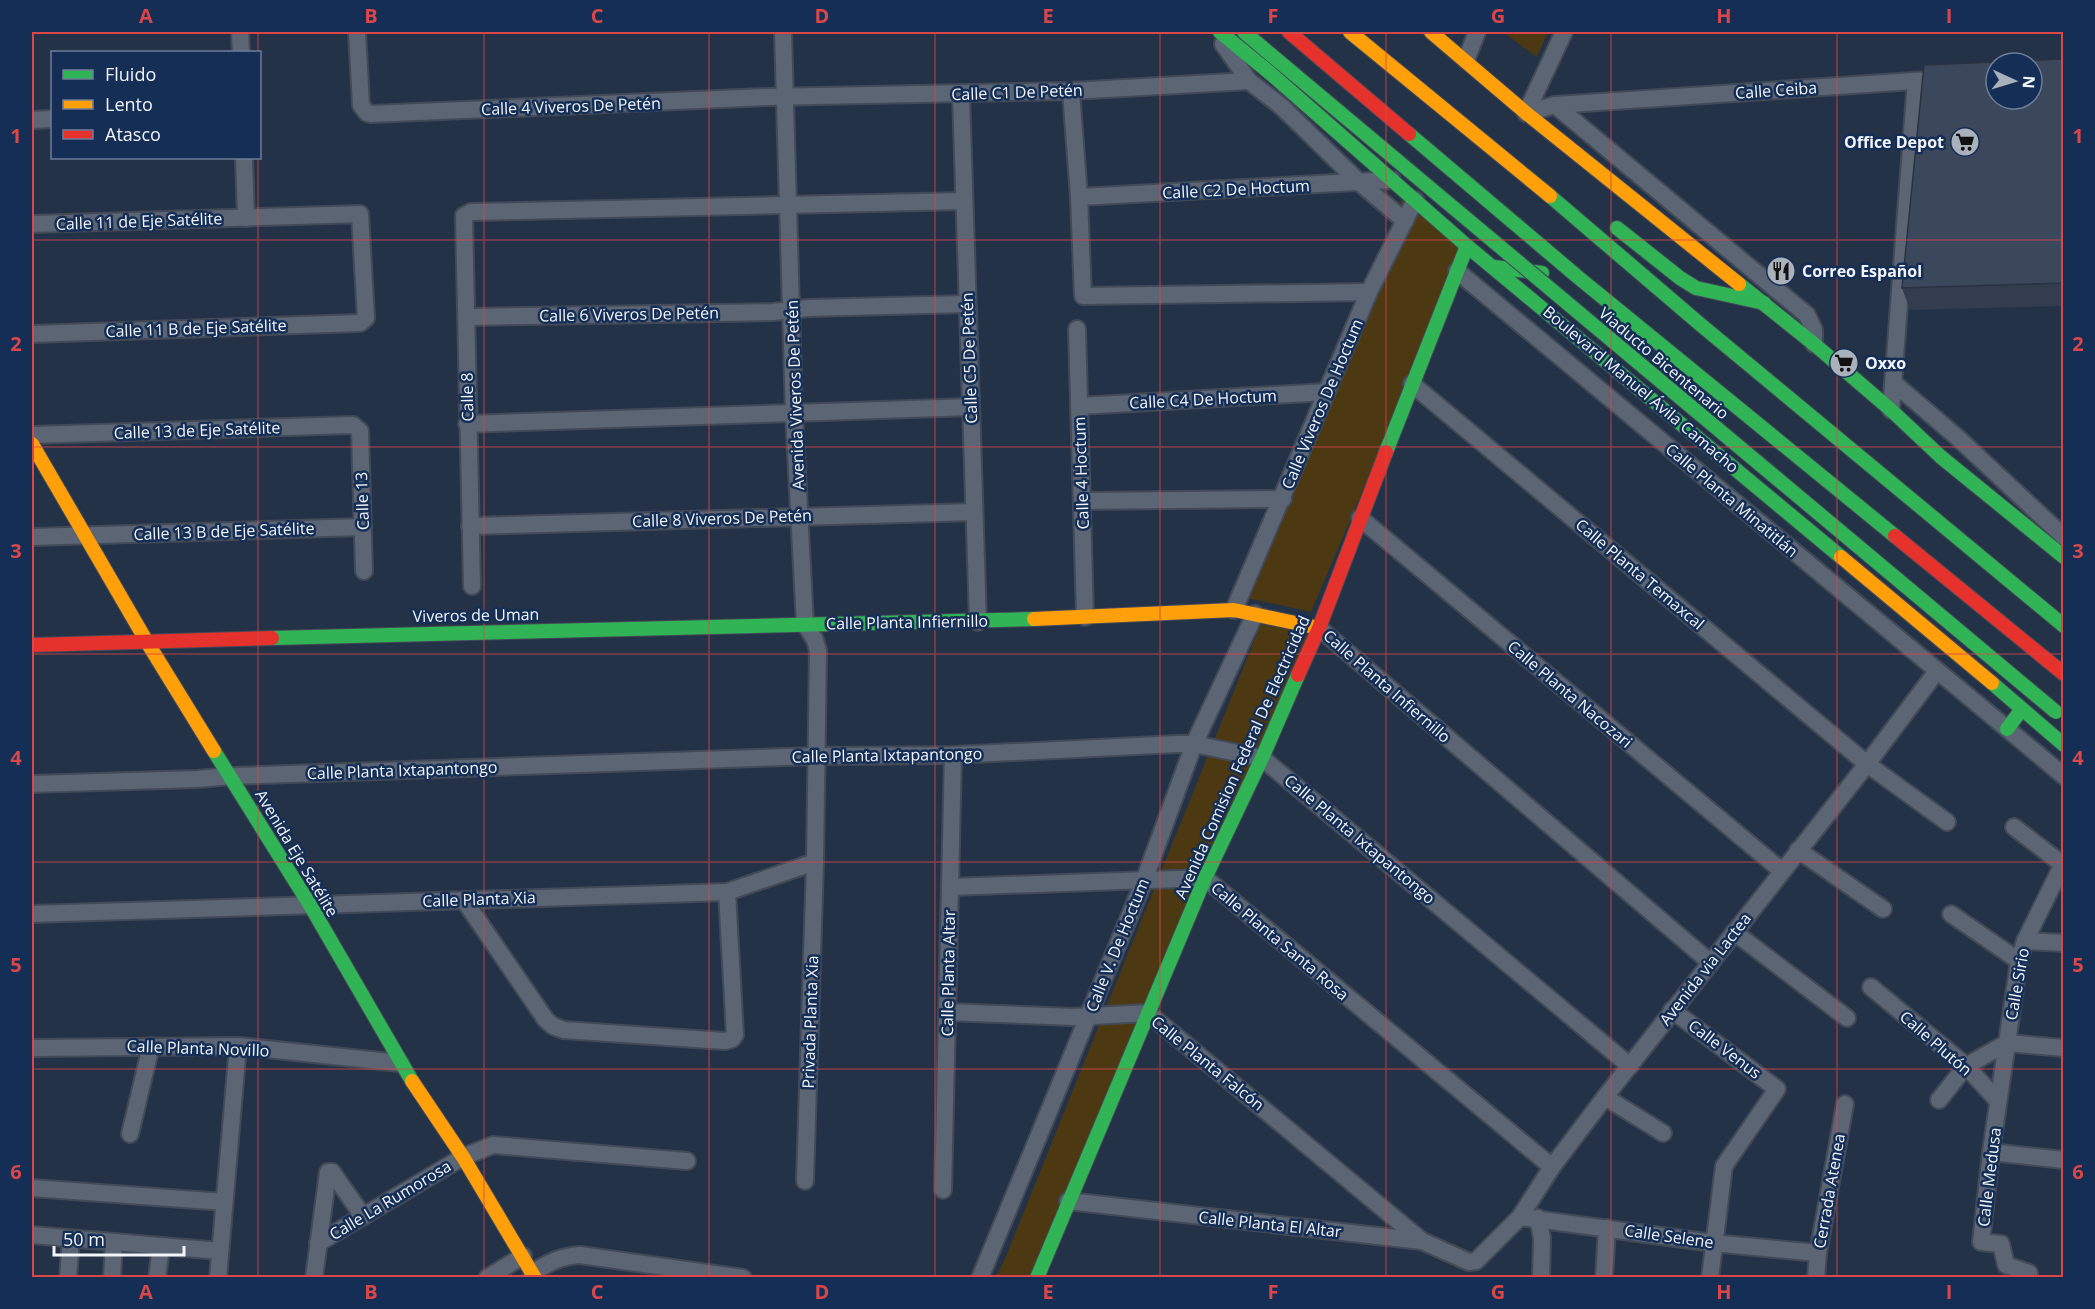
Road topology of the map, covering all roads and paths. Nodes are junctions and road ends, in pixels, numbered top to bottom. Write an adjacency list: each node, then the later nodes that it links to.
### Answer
1 (240, 32): 13 (street)
2 (357, 32): 20 (street, Calle 4 Viveros De Petén)
3 (783, 32): 20 (street, Avenida Viveros De Petén)
4 (1214, 32): 16 (street)
5 (1220, 32): 27 (main road, Boulevard Manuel Ávila Camacho)
6 (1244, 32): 87 (main road, Viaducto Bicentenario, bridge)
7 (1289, 32): 41 (main road)
8 (1350, 32): 26 (main road)
9 (1431, 32): 14 (main road)
10 (1452, 32): 14 (street)
11 (1477, 32): 14 (street)
12 (1563, 32): 22 (street)
13 (241, 51)
14 (1466, 60): 22 (main road)
15 (1962, 78): 17 (street, Calle Ceiba)
16 (1249, 81): 18 (street, Calle C1 De Petén); 28 (street)
17 (1916, 81): 21 (street, Calle Ceiba); 52 (street)
18 (1071, 91): 19 (street, Calle C1 De Petén); 30 (street)
19 (961, 94): 20 (street, Calle C1 De Petén); 32 (street, Calle C5 De Petén)
20 (785, 97): 33 (street, Avenida Viveros De Petén)
21 (1555, 105): 22 (street, Calle Ceiba); 50 (street)
22 (1526, 113): 43 (main road)
23 (51, 119): 24 (street)
24 (32, 120)
25 (244, 159): 34 (street)
26 (1528, 177): 29 (main road); 80 (main road)
27 (1392, 180): 28 (street, Calle C2 De Hoctum); 31 (main road, Boulevard Manuel Ávila Camacho)
28 (1360, 183): 30 (street, Calle C2 De Hoctum); 35 (street)
29 (1565, 189)
30 (1079, 197): 42 (street)
31 (1415, 200): 35 (street, Calle Viveros De Hoctum); 38 (main road, Boulevard Manuel Ávila Camacho)
32 (964, 201): 33 (street); 44 (street, Calle C5 De Petén)
33 (789, 204): 45 (street, Avenida Viveros De Petén); 46 (street, Calle 8)
34 (246, 218): 37 (street, Calle 11 de Eje Satélite); 47 (street, Calle 11 de Eje Satélite)
35 (1405, 221): 42 (street, Calle Viveros De Hoctum)
36 (1610, 222): 43 (main road)
37 (32, 224)
38 (1467, 246): 39 (main road, Boulevard Manuel Ávila Camacho); 40 (main road, Avenida Comision Federal De Electricidad)
39 (1494, 267): 41 (main road); 86 (main road, Boulevard Manuel Ávila Camacho)
40 (1457, 271): 51 (main road, Avenida Comision Federal De Electricidad); 84 (street, Calle Planta Minatitlán)
41 (1579, 278): 85 (main road)
42 (1369, 292): 53 (street, Calle Viveros De Hoctum)
43 (1764, 303): 50 (main road)
44 (967, 304): 45 (street); 55 (street, Calle C5 De Petén)
45 (791, 310): 46 (street, Calle 6 Viveros De Petén); 57 (street, Avenida Viveros De Petén)
46 (466, 317): 58 (street, Calle 8)
47 (360, 323): 49 (street, Calle 11 B de Eje Satélite)
48 (1077, 330): 54 (street, Calle 4 Hoctum)
49 (32, 334)
50 (1814, 344): 56 (main road)
51 (1412, 384): 66 (main road, Avenida Comision Federal De Electricidad); 94 (street, Calle Planta Temaxcal)
52 (1895, 384): 56 (street); 71 (street)
53 (1326, 392): 54 (street, Calle C4 De Hoctum); 62 (street, Calle Viveros De Hoctum)
54 (1079, 406): 63 (street, Calle 4 Hoctum)
55 (971, 407): 57 (street); 64 (street, Calle C5 De Petén)
56 (1891, 410): 72 (main road)
57 (794, 414): 58 (street); 65 (street, Avenida Viveros De Petén)
58 (467, 424): 68 (street, Calle 8)
59 (360, 431): 60 (street, Calle 13 de Eje Satélite); 67 (street, Calle 13)
60 (32, 435)
61 (32, 444): 69 (main road, Avenida Eje Satélite)
62 (1283, 499): 63 (street); 75 (street, Calle Viveros De Hoctum)
63 (1082, 501): 77 (street, Calle 4 Hoctum)
64 (974, 512): 65 (street, Calle 8 Viveros De Petén); 78 (street, Calle C5 De Petén)
65 (800, 516): 68 (street, Calle 8 Viveros De Petén); 79 (street, Avenida Viveros De Petén)
66 (1360, 518): 81 (main road, Avenida Comision Federal De Electricidad); 103 (street, Calle Planta Nacozari)
67 (363, 526): 69 (street, Calle 13 B de Eje Satélite); 73 (street, Calle 13)
68 (470, 526): 74 (street, Calle 8)
69 (86, 535): 70 (street, Calle 13 B de Eje Satélite); 82 (main road, Avenida Eje Satélite)
70 (32, 537)
71 (2064, 537)
72 (2064, 558)
73 (364, 572)
74 (472, 586)
75 (1234, 610): 76 (main road, Calle Planta Infiernillo); 77 (main road, Calle Planta Infiernillo)
76 (1255, 614): 81 (main road, Calle Planta Infiernillo); 89 (street, Calle V. De Hoctum)
77 (1085, 617): 78 (main road, Calle Planta Infiernillo)
78 (978, 621): 79 (main road, Calle Planta Infiernillo)
79 (805, 624): 82 (main road, Viveros de Uman); 92 (street, Avenida Viveros De Petén)
80 (2064, 626)
81 (1319, 628): 93 (main road, Avenida Comision Federal De Electricidad); 117 (street, Calle Planta Infiernillo)
82 (147, 642): 83 (main road, Viveros de Uman); 95 (main road, Avenida Eje Satélite)
83 (32, 645)
84 (1937, 671): 88 (street, Calle Planta Minatitlán); 94 (street, Avenida via Lactea)
85 (2064, 674)
86 (2022, 709): 88 (main road); 90 (main road, Boulevard Manuel Ávila Camacho)
87 (2064, 718)
88 (2007, 729): 96 (street, Calle Planta Minatitlán)
89 (1194, 744): 91 (street, Calle Planta Ixtapantongo); 93 (street, Calle Planta Ixtapantongo); 105 (street, Calle V. De Hoctum)
90 (2064, 745)
91 (953, 755): 92 (street, Calle Planta Ixtapantongo); 106 (street, Calle Planta Altar)
92 (816, 756): 95 (street, Calle Planta Ixtapantongo); 101 (street)
93 (1262, 758): 104 (main road, Avenida Comision Federal De Electricidad); 130 (street, Calle Planta Ixtapantongo)
94 (1867, 764): 98 (street, Calle Planta Temaxcal); 100 (street, Avenida via Lactea)
95 (231, 776): 97 (street, Calle Planta Ixtapantongo); 109 (main road, Avenida Eje Satélite)
96 (2064, 776)
97 (32, 783)
98 (1947, 822)
99 (2014, 827): 102 (street)
100 (1798, 850): 103 (street, Avenida via Lactea); 110 (street)
101 (815, 862): 107 (street, Calle Planta Xia); 143 (street, Privada Planta Xia)
102 (2063, 863): 114 (street, Calle Sirio)
103 (1782, 871): 113 (street, Avenida via Lactea)
104 (1205, 878): 105 (street, Calle Planta Santa Rosa); 121 (main road, Avenida Comision Federal De Electricidad); 142 (street, Calle Planta Santa Rosa)
105 (1144, 881): 106 (street, Calle Planta Santa Rosa); 122 (street, Calle V. De Hoctum)
106 (950, 887): 120 (street, Calle Planta Altar)
107 (727, 892): 108 (street, Calle Planta Xia); 108 (street)
108 (464, 900): 109 (street, Calle Planta Xia)
109 (310, 905): 111 (street, Calle Planta Xia); 129 (main road, Avenida Eje Satélite)
110 (1883, 909)
111 (32, 914)
112 (1951, 914): 116 (street)
113 (1734, 932): 117 (street, Avenida via Lactea); 123 (street)
114 (2025, 941): 115 (street); 116 (street, Calle Sirio)
115 (2064, 943)
116 (2019, 961): 124 (street, Calle Sirio)
117 (1711, 963): 119 (street, Avenida via Lactea)
118 (1871, 987): 131 (street, Calle Plutón)
119 (1672, 1010): 130 (street, Avenida via Lactea); 157 (street, Calle Venus)
120 (947, 1012): 122 (street, Calle Planta Falcón); 145 (street, Calle Planta Altar)
121 (1148, 1013): 122 (street, Calle Planta Falcón); 146 (main road, Avenida Comision Federal De Electricidad); 154 (street, Calle Planta Falcón)
122 (1088, 1016): 172 (street, Calle V. De Hoctum)
123 (1847, 1018)
124 (2007, 1042): 128 (street); 131 (street); 134 (street, Calle Medusa)
125 (151, 1046): 126 (street, Calle Planta Novillo); 127 (street, Calle Planta Novillo); 137 (street)
126 (238, 1046): 129 (street, Calle Planta Novillo); 147 (street)
127 (32, 1047)
128 (2064, 1048)
129 (400, 1063): 139 (main road, Avenida Eje Satélite)
130 (1630, 1066): 132 (street, Avenida via Lactea)
131 (1966, 1066): 133 (street); 134 (street, Calle Plutón)
132 (1605, 1097): 136 (street); 142 (street, Avenida via Lactea)
133 (1939, 1101)
134 (1998, 1101): 138 (street, Calle Medusa)
135 (1845, 1104): 160 (street, Cerrada Atenea)
136 (1663, 1133)
137 (130, 1134)
138 (1991, 1152): 140 (street); 164 (street, Calle Medusa)
139 (463, 1157): 141 (street, Calle La Rumorosa); 148 (street, Calle La Rumorosa); 161 (main road, Avenida Eje Satélite)
140 (2064, 1160)
141 (687, 1161)
142 (1552, 1167): 149 (street, Avenida via Lactea)
143 (805, 1181)
144 (32, 1188): 147 (street)
145 (943, 1190)
146 (1068, 1201): 154 (street, Calle Planta El Altar); 173 (main road, Avenida Comision Federal De Electricidad)
147 (224, 1202): 159 (street)
148 (363, 1216): 156 (street, Calle La Rumorosa); 156 (street)
149 (1520, 1217): 150 (street, Calle Selene); 162 (street, Avenida via Lactea)
150 (1538, 1218): 151 (street, Calle Selene); 174 (street)
151 (1607, 1228): 157 (street, Calle Selene); 175 (street)
152 (32, 1235): 153 (street)
153 (71, 1239): 155 (street); 165 (street)
154 (1422, 1241): 162 (street, Calle Planta El Altar)
155 (114, 1242): 158 (street); 166 (street)
156 (318, 1243): 169 (street)
157 (1713, 1243): 160 (street, Calle Selene); 176 (street)
158 (160, 1247): 159 (street); 167 (street)
159 (220, 1251): 168 (street)
160 (1818, 1253): 177 (street, Cerrada Atenea)
161 (523, 1256): 163 (main road, Avenida Eje Satélite); 170 (street)
162 (1469, 1262)
163 (534, 1275): 171 (street)
164 (2028, 1275)
165 (68, 1278)
166 (112, 1278)
167 (157, 1278)
168 (218, 1278)
169 (314, 1278)
170 (487, 1278)
171 (743, 1278)
172 (980, 1278)
173 (1037, 1278)
174 (1541, 1278)
175 (1604, 1278)
176 (1710, 1278)
177 (1816, 1278)

